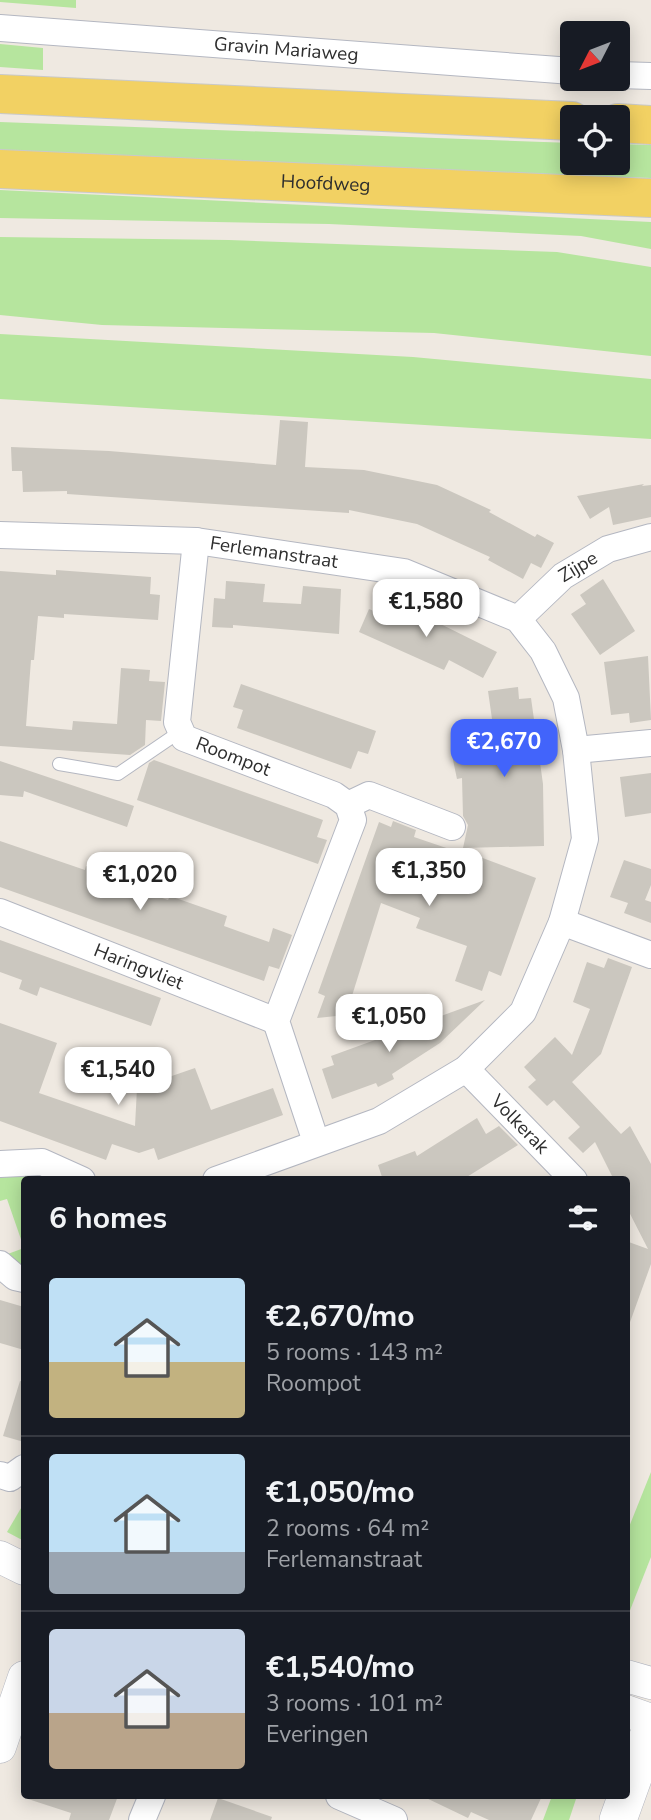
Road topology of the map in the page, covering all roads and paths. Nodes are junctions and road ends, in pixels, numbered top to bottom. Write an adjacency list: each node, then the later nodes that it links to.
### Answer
1 (0, 28): 2 (street, Gravin Mariaweg)
2 (560, 70)
3 (630, 75): 4 (street)
4 (651, 76)
5 (0, 93): 6 (main road)
6 (560, 120)
7 (630, 124): 8 (main road)
8 (651, 125)
9 (0, 169): 10 (main road, Hoofdweg)
10 (651, 198)
11 (0, 535): 13 (street, Ferlemanstraat)
12 (651, 537): 14 (street, Zijpe)
13 (195, 541): 14 (street, Ferlemanstraat); 15 (street, Roompot)
14 (518, 619): 17 (street, Ferlemanstraat)
15 (181, 731): 18 (lane); 19 (street, Roompot)
16 (651, 743): 17 (street)
17 (576, 750): 22 (street, Ferlemanstraat)
18 (59, 764)
19 (348, 805): 20 (street); 24 (street)
20 (453, 827)
21 (0, 912): 24 (street, Haringvliet)
22 (562, 922): 23 (street); 25 (street, Ferlemanstraat)
23 (651, 955)
24 (276, 1021): 26 (street)
25 (466, 1069): 26 (street, Ferlemanstraat); 30 (street, Volkerak)
26 (316, 1142): 29 (street, Ferlemanstraat)
27 (0, 1164): 28 (street)
28 (73, 1176)
29 (227, 1176)
30 (570, 1176)
31 (0, 1264): 32 (street)
32 (21, 1278)
33 (21, 1470): 34 (street)
34 (0, 1475)
35 (0, 1557): 36 (street)
36 (21, 1568)
37 (0, 1580): 38 (street)
38 (21, 1590)
39 (630, 1677): 40 (street)
40 (651, 1683)
41 (21, 1686): 45 (street)
42 (630, 1712): 43 (street)
43 (651, 1720)
44 (651, 1728): 46 (main road)
45 (0, 1747)
46 (630, 1787)
47 (151, 1799): 50 (street)
48 (346, 1799): 51 (street)
49 (626, 1799): 52 (main road)
50 (142, 1820)
51 (394, 1820)
52 (618, 1820)

